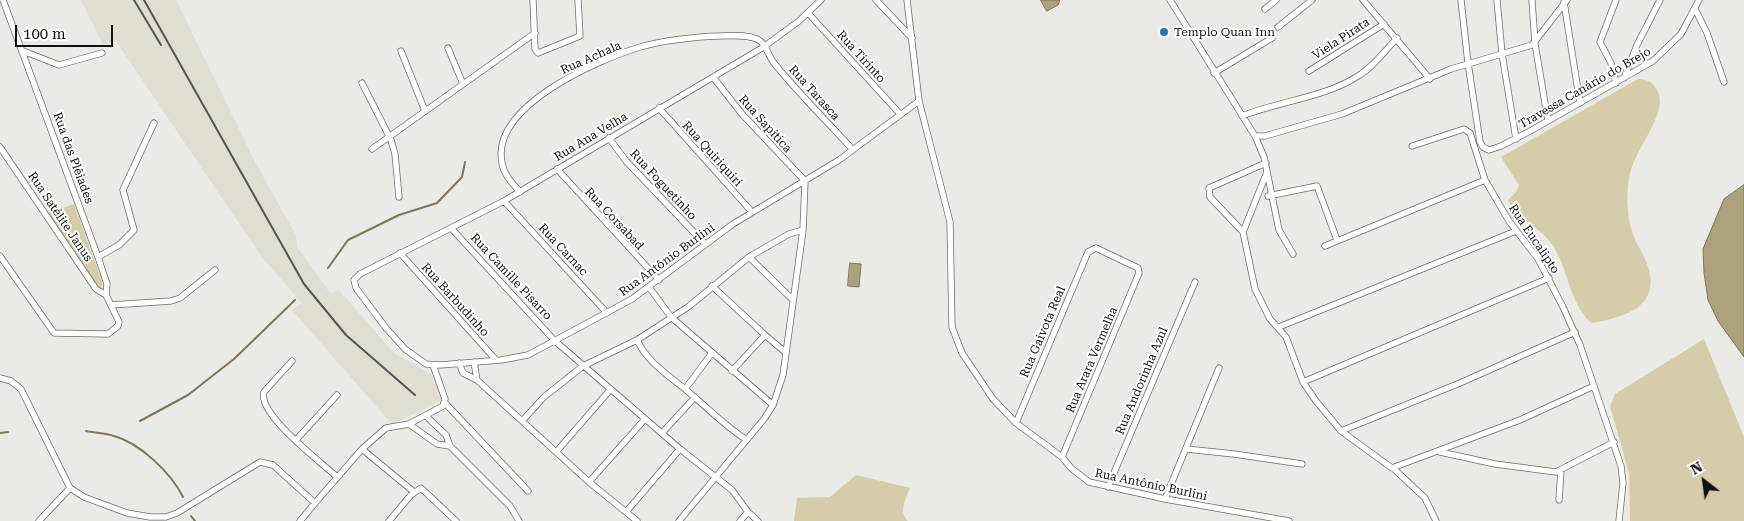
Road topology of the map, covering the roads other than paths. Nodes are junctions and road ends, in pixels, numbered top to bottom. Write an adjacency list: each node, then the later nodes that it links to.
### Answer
1 (3, 0): 18 (street); 31 (street, Rua das Plêiades)
2 (533, 0): 24 (street)
3 (578, 0): 24 (street)
4 (821, 0): 21 (street, Rua Ana Velha)
5 (876, 0): 25 (street)
6 (907, 0): 25 (street, Rua Antônio Burlini)
7 (1170, 0): 37 (street)
8 (1276, 0): 19 (street)
9 (1312, 0): 23 (street)
10 (1363, 0): 22 (street)
11 (1462, 0): 35 (street)
12 (1497, 0): 34 (street)
13 (1532, 0): 28 (street)
14 (1616, 0): 43 (street)
15 (1660, 0): 39 (street)
16 (1698, 0): 20 (street, Travessa Canário do Brejo)
17 (1565, 1): 28 (street); 46 (street)
18 (0, 8)
19 (1265, 9)
20 (1695, 9): 39 (street, Travessa Canário do Brejo); 41 (street)
21 (808, 13): 29 (street, Rua Ana Velha); 49 (street, Rua Tirinto)
22 (1384, 24): 27 (street); 36 (street, Viela Pirata)
23 (1278, 27)
24 (535, 33): 44 (street)
25 (912, 38): 45 (street, Rua Antônio Burlini)
26 (1272, 38): 37 (street)
27 (1397, 38): 40 (street); 50 (street)
28 (1535, 44): 34 (street); 51 (street)
29 (766, 46): 38 (street, Rua Ana Velha); 61 (street, Rua Tarasca); 68 (street, Rua Achala)
30 (448, 48): 44 (street)
31 (23, 51): 33 (street); 83 (street, Rua das Plêiades)
32 (401, 52): 48 (street)
33 (102, 53)
34 (1502, 54): 35 (street); 56 (street)
35 (1468, 63): 40 (street); 59 (street)
36 (1309, 71)
37 (1214, 73): 50 (street)
38 (713, 77): 47 (street, Rua Ana Velha); 67 (street, Rua Sapitica)
39 (1624, 78): 43 (street, Travessa Canário do Brejo)
40 (1430, 79): 53 (street)
41 (1724, 82)
42 (362, 83): 54 (street)
43 (1616, 83): 46 (street, Travessa Canário do Brejo)
44 (463, 84): 48 (street)
45 (919, 101): 49 (street, Rua Antônio Burlini); 125 (street, Rua Antônio Burlini)
46 (1580, 103): 51 (street, Travessa Canário do Brejo)
47 (659, 108): 55 (street, Rua Ana Velha); 72 (street, Rua Quiriquiri)
48 (425, 112): 54 (street)
49 (900, 114): 61 (street, Rua Antônio Burlini)
50 (1242, 116): 53 (street)
51 (1548, 121): 56 (street, Travessa Canário do Brejo)
52 (154, 123): 83 (street)
53 (1255, 136): 63 (street)
54 (389, 137): 60 (street); 70 (street)
55 (609, 138): 64 (street, Rua Ana Velha); 78 (street, Rua Foguetinho)
56 (1516, 139): 59 (street, Travessa Canário do Brejo)
57 (1412, 146): 62 (street, Rua Eucalipto)
58 (0, 147): 92 (street, Rua Satélite Janus)
59 (1483, 147): 62 (street)
60 (372, 149)
61 (852, 150): 67 (street, Rua Antônio Burlini)
62 (1475, 155): 66 (street, Rua Eucalipto)
63 (1266, 163): 65 (street); 76 (street)
64 (557, 169): 68 (street, Rua Ana Velha); 88 (street, Rua Corsabad)
65 (1266, 172): 69 (street); 76 (street)
66 (1485, 180): 75 (street, Rua Eucalipto); 77 (street)
67 (805, 181): 72 (street, Rua Antônio Burlini); 74 (street)
68 (520, 192): 71 (street, Rua Ana Velha)
69 (1270, 196): 77 (street); 81 (street)
70 (399, 197)
71 (504, 201): 73 (street, Rua Ana Velha); 95 (street, Rua Carnac)
72 (752, 212): 78 (street, Rua Antônio Burlini)
73 (451, 228): 80 (street, Rua Ana Velha); 101 (street, Rua Camille Pisarro)
74 (803, 230): 84 (street); 93 (street)
75 (1516, 231): 87 (street, Rua Eucalipto); 97 (street)
76 (1243, 232): 97 (street)
77 (1336, 240): 79 (street)
78 (705, 244): 88 (street, Rua Antônio Burlini)
79 (1324, 246)
80 (400, 253): 104 (street, Rua Barbudinho); 108 (street, Rua Ana Velha)
81 (1293, 254)
82 (0, 256): 94 (street, Rua das Plêiades)
83 (98, 257): 92 (street, Rua das Plêiades)
84 (749, 257): 90 (street); 93 (street)
85 (215, 270): 94 (street)
86 (1140, 271): 125 (street, Rua Gaivota Real); 138 (street, Rua Arara Vermelha)
87 (1549, 278): 98 (street, Rua Eucalipto); 114 (street)
88 (659, 280): 91 (street, Rua Antônio Burlini)
89 (1195, 282): 145 (street, Rua Andorinha Azul)
90 (712, 286): 96 (street); 99 (street)
91 (649, 288): 95 (street, Rua Antônio Burlini); 96 (street)
92 (106, 295): 94 (street, Rua das Plêiades)
93 (793, 300): 102 (street)
94 (111, 305)
95 (607, 313): 101 (street, Rua Antônio Burlini)
96 (671, 317): 100 (street); 103 (street)
97 (1279, 328): 114 (street)
98 (1574, 332): 115 (street, Rua Eucalipto); 127 (street)
99 (765, 335): 102 (street); 111 (street)
100 (637, 340): 109 (street); 116 (street)
101 (555, 341): 104 (street, Rua Antônio Burlini); 109 (street, Rua Camille Pisarro)
102 (785, 352): 121 (street)
103 (712, 353): 111 (street); 116 (street)
104 (496, 360): 106 (street, Rua Antônio Burlini)
105 (292, 361): 129 (street)
106 (474, 362): 107 (street, Rua Antônio Burlini); 113 (street)
107 (459, 363): 108 (street, Rua Antônio Burlini); 113 (street)
108 (433, 365): 120 (street)
109 (584, 366): 117 (street, Rua Camille Pisarro); 124 (street)
110 (1219, 368): 134 (street)
111 (732, 371): 121 (street)
112 (0, 378): 146 (street)
113 (477, 380): 124 (street)
114 (1303, 382): 127 (street)
115 (1594, 386): 131 (street, Rua Eucalipto); 137 (street)
116 (685, 389): 119 (street)
117 (610, 390): 123 (street, Rua Camille Pisarro); 136 (street)
118 (337, 395): 129 (street)
119 (695, 398): 128 (street); 130 (street)
120 (445, 403): 122 (street); 147 (street)
121 (773, 405): 130 (street)
122 (426, 416): 126 (street); 132 (street)
123 (645, 419): 128 (street, Rua Camille Pisarro); 144 (street)
124 (522, 421): 136 (street)
125 (1016, 423): 138 (street, Rua Antônio Burlini)
126 (408, 424): 132 (street); 135 (street)
127 (1341, 430): 140 (street)
128 (662, 434): 133 (street, Rua Camille Pisarro)
129 (296, 440): 142 (street)
130 (747, 440): 143 (street)
131 (1614, 442): 141 (street); 165 (street)
132 (450, 446): 158 (street)
133 (680, 449): 143 (street, Rua Camille Pisarro); 152 (street)
134 (1186, 449): 139 (street); 149 (street)
135 (362, 450): 142 (street); 148 (street)
136 (556, 452): 144 (street)
137 (1440, 452): 140 (street); 141 (street)
138 (1062, 457): 145 (street, Rua Antônio Burlini)
139 (1302, 464)
140 (1394, 469): 164 (street)
141 (1561, 470): 150 (street)
142 (338, 477): 151 (street)
143 (715, 478): 153 (street, Rua Camille Pisarro); 160 (street)
144 (588, 482): 152 (street)
145 (1108, 487): 149 (street, Rua Antônio Burlini)
146 (70, 488): 151 (street); 154 (street)
147 (528, 491)
148 (414, 492): 156 (street); 157 (street)
149 (1165, 499): 163 (street, Rua Antônio Burlini)
150 (1559, 500)
151 (314, 503): 155 (street)
152 (626, 512): 159 (street)
153 (748, 512): 161 (street); 162 (street, Rua Camille Pisarro)
154 (43, 520)
155 (300, 521)
156 (389, 521)
157 (456, 521)
158 (519, 521)
159 (637, 521)
160 (679, 521)
161 (740, 521)
162 (758, 521)
163 (1289, 521)
164 (1436, 521)
165 (1619, 521)

